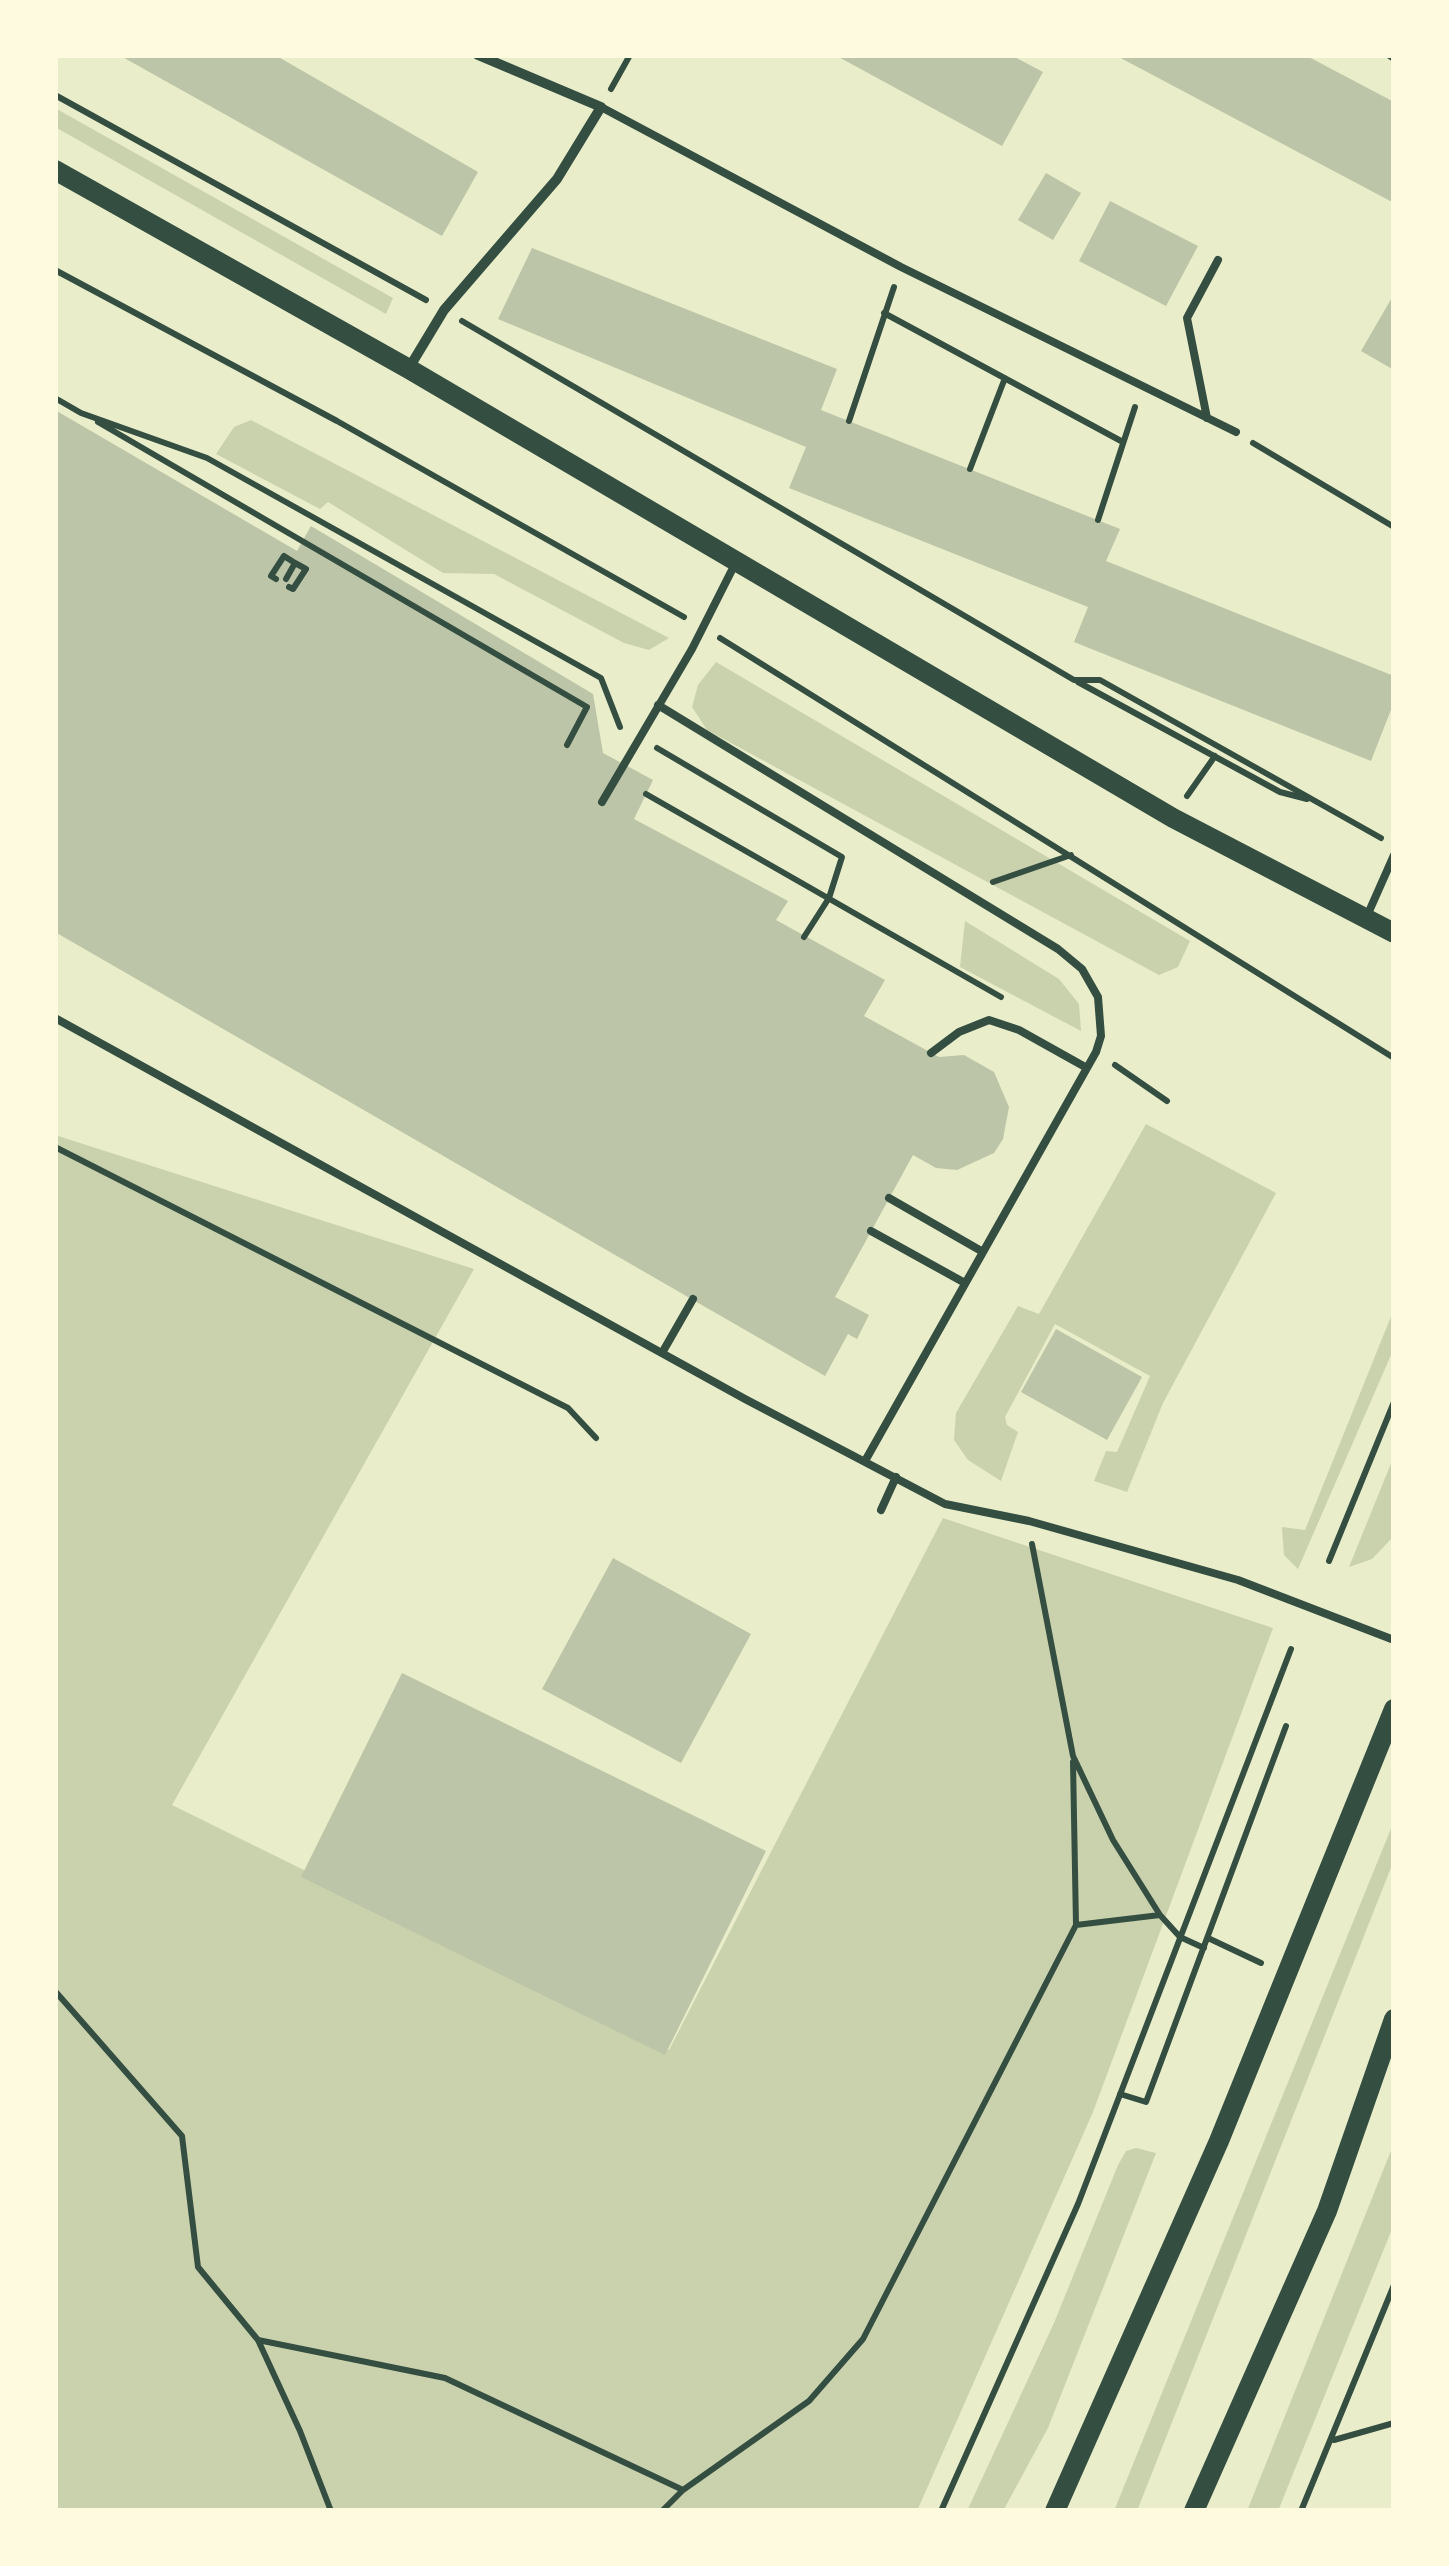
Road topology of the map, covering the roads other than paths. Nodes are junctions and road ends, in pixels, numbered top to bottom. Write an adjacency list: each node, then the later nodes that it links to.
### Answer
1 (478, 55): 2 (street)
2 (601, 107): 5 (street); 6 (lane)
3 (55, 170): 5 (main road)
4 (1218, 260): 6 (lane)
5 (409, 369): 8 (main road)
6 (1207, 418): 7 (lane)
7 (1236, 432)
8 (736, 564): 9 (lane); 12 (main road)
9 (658, 705): 10 (lane); 17 (lane)
10 (602, 802)
11 (1394, 855): 12 (lane)
12 (1365, 920): 13 (main road); 14 (main road)
13 (1394, 932)
14 (1394, 942)
15 (55, 1018): 23 (lane)
16 (931, 1053): 17 (lane)
17 (1087, 1068): 20 (lane)
18 (889, 1198): 20 (lane)
19 (871, 1231): 21 (lane)
20 (982, 1252): 21 (lane)
21 (965, 1283): 24 (lane)
22 (693, 1298): 23 (lane)
23 (662, 1353): 24 (lane)
24 (865, 1461): 25 (lane)
25 (896, 1478): 26 (lane); 27 (lane)
26 (881, 1510)
27 (1394, 1640)
28 (1394, 1709): 30 (main road)
29 (1394, 2019): 31 (main road)
30 (1055, 2511)
31 (1194, 2511)

